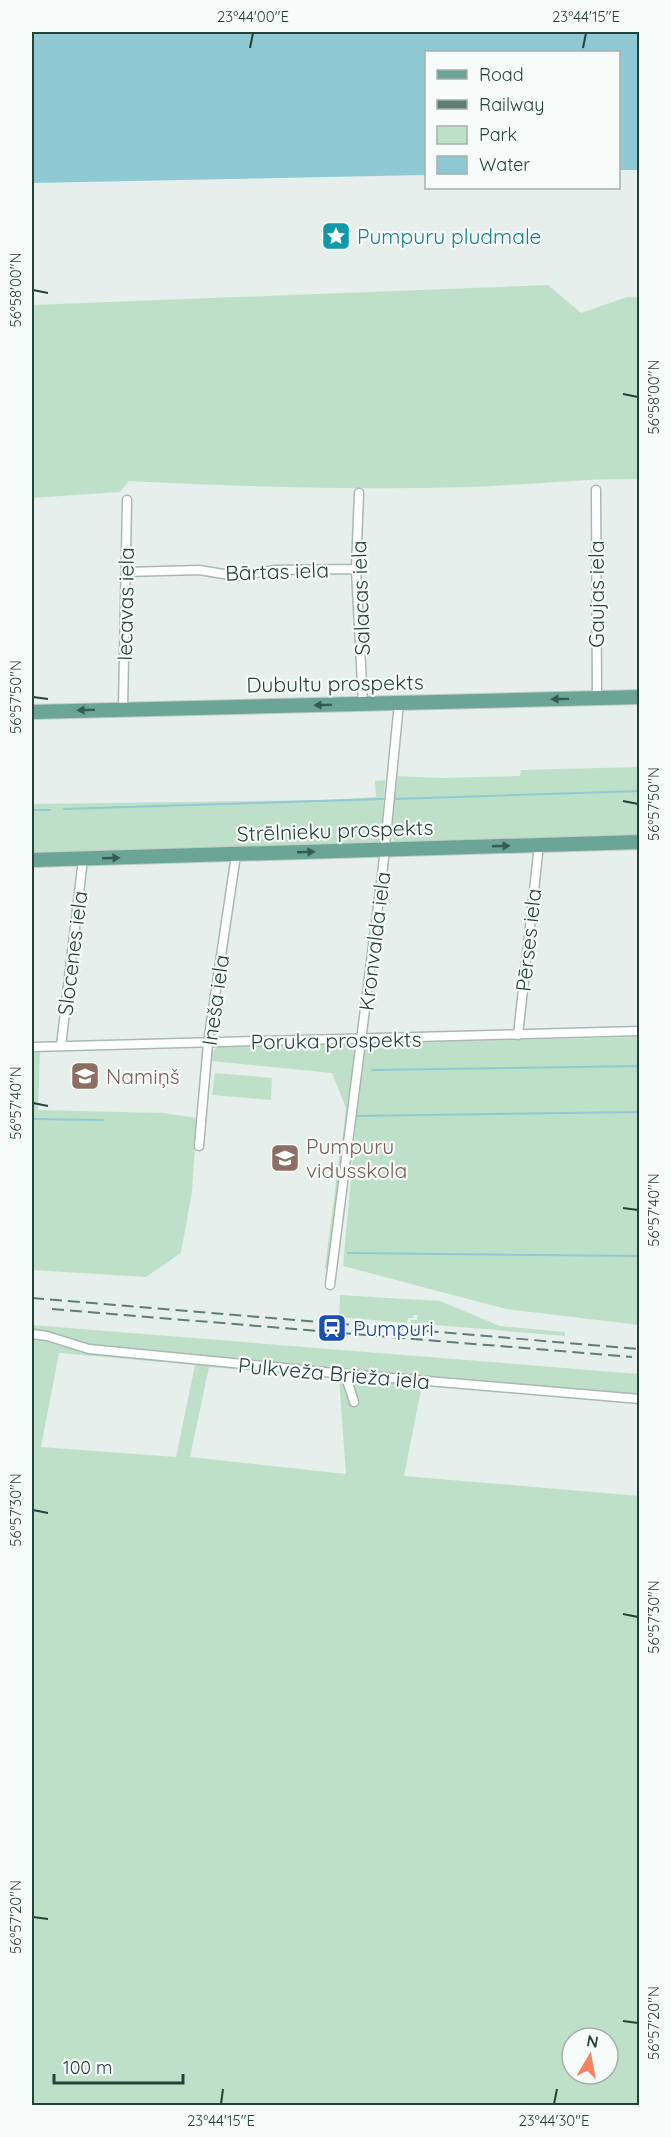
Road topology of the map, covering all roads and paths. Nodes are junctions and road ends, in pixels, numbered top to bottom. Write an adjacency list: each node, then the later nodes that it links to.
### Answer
1 (596, 490): 7 (street, Gaujas iela)
2 (359, 493): 4 (street, Salacas iela)
3 (127, 500): 5 (street, Iecavas iela)
4 (356, 569): 5 (street, Bārtas iela); 9 (street, Salacas iela)
5 (126, 572): 10 (street, Iecavas iela)
6 (639, 697): 7 (main road, Dubultu prospekts)
7 (597, 698): 8 (main road, Dubultu prospekts, one-way to 8)
8 (399, 703): 9 (main road, Dubultu prospekts); 14 (street, Kronvalda iela)
9 (363, 704): 10 (main road, Dubultu prospekts, one-way to 10)
10 (123, 709): 11 (main road, Dubultu prospekts, one-way to 11)
11 (32, 712)
12 (639, 842): 13 (main road, Strēlnieku prospekts)
13 (539, 845): 14 (main road, Strēlnieku prospekts, one-way to 13); 19 (street, Pērses iela)
14 (385, 849): 15 (main road, Strēlnieku prospekts, one-way to 14); 20 (street, Kronvalda iela)
15 (236, 855): 16 (main road, Strēlnieku prospekts, one-way to 15); 21 (street, Ineša iela)
16 (83, 859): 17 (main road, Strēlnieku prospekts); 22 (street, Slocenes iela)
17 (32, 860)
18 (639, 1031): 19 (street, Poruka prospekts)
19 (518, 1035): 20 (street, Poruka prospekts)
20 (362, 1040): 21 (street, Poruka prospekts); 25 (street, Kronvalda iela)
21 (208, 1043): 22 (street, Poruka prospekts); 24 (street, Ineša iela)
22 (62, 1046): 23 (street, Poruka prospekts)
23 (32, 1047)
24 (199, 1146)
25 (330, 1286)
26 (32, 1334): 27 (street, Pulkveža Brieža iela)
27 (345, 1374): 28 (street, Pulkveža Brieža iela); 29 (street)
28 (639, 1399)
29 (354, 1402)

